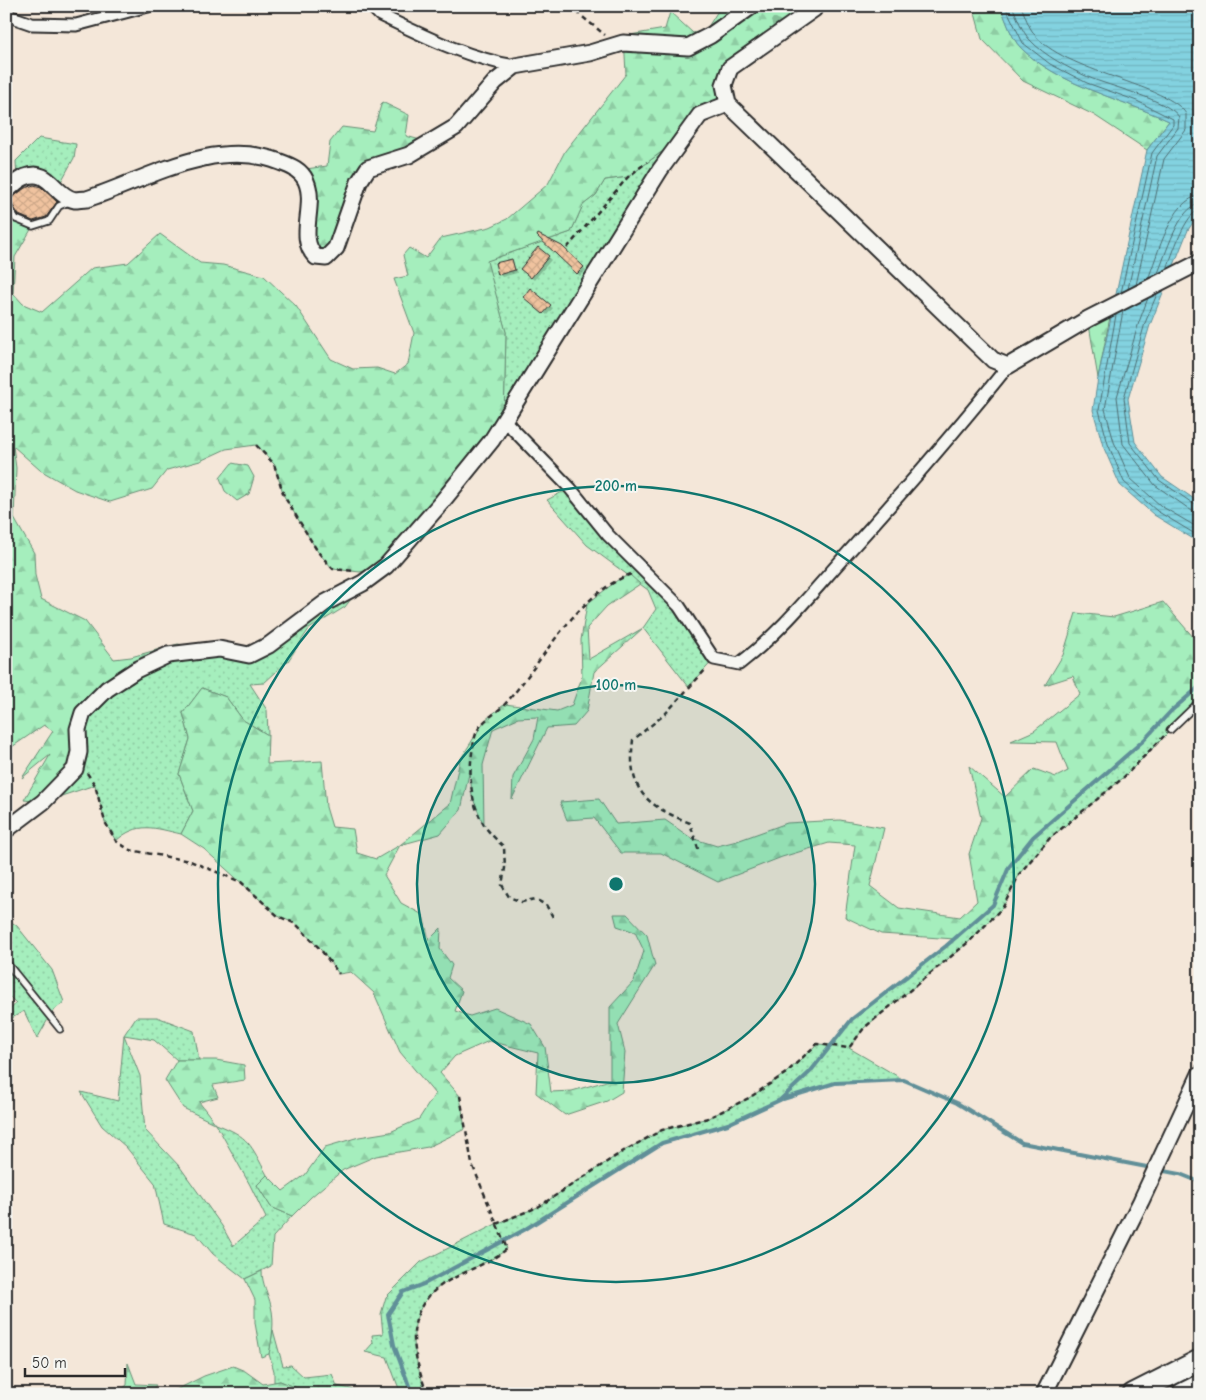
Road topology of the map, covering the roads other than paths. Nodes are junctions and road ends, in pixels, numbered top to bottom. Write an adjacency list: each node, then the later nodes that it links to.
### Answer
1 (148, 6): 5 (street)
2 (371, 6): 6 (street)
3 (752, 6): 6 (street)
4 (814, 7): 7 (street)
5 (6, 16)
6 (515, 66): 9 (street)
7 (728, 104): 12 (street); 13 (street)
8 (6, 190): 9 (street)
9 (73, 200): 10 (lane)
10 (6, 203)
11 (1197, 263): 12 (street)
12 (1008, 366): 13 (street)
13 (504, 420): 16 (street)
14 (1200, 702): 15 (lane)
15 (1170, 730)
16 (6, 830)
17 (6, 962): 18 (lane)
18 (60, 1029)
19 (1200, 1074): 22 (street)
20 (1200, 1360): 23 (highway)
21 (1200, 1385): 24 (highway)
22 (1044, 1394)
23 (1133, 1394)
24 (1182, 1394)

